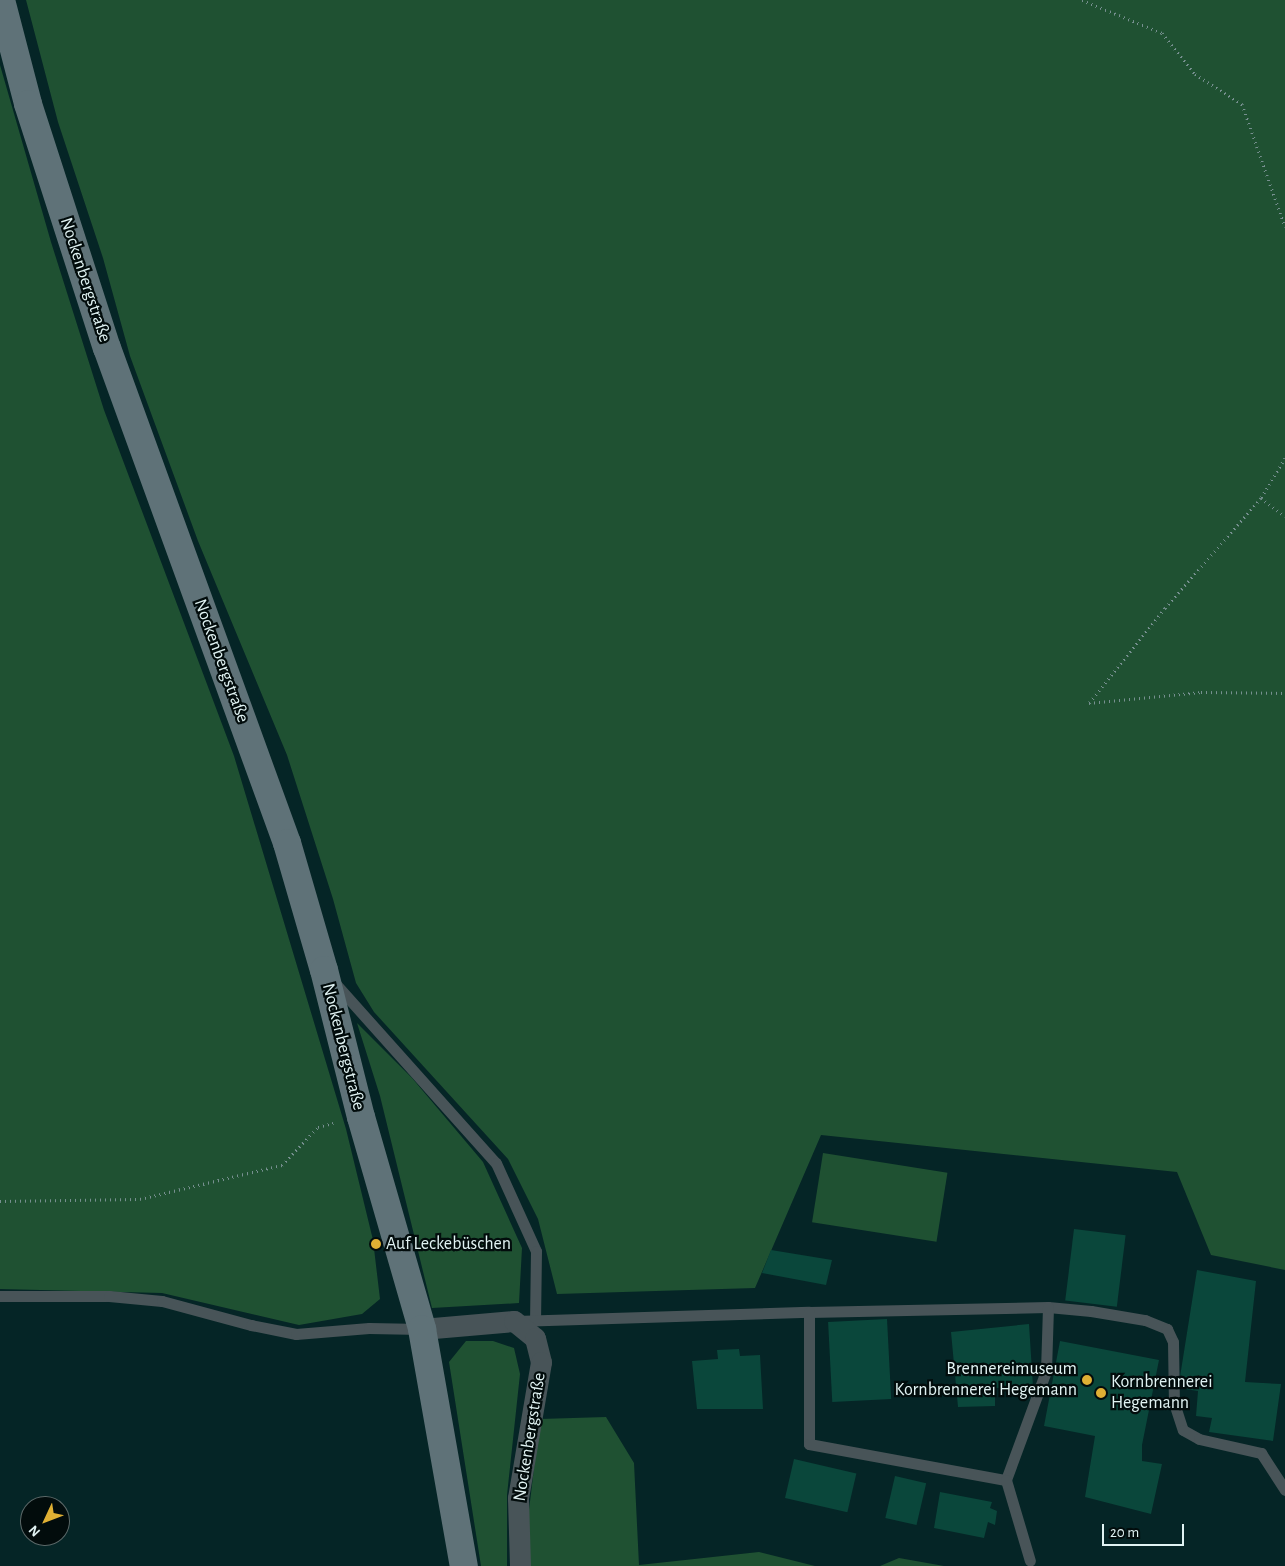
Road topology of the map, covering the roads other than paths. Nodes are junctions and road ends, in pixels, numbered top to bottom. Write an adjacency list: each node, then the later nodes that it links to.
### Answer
1 (2, 0): 2 (main road, Nockenbergstraße)
2 (324, 970): 6 (lane); 7 (main road, Nockenbergstraße)
3 (0, 1296): 7 (lane)
4 (1048, 1307): 5 (lane); 8 (lane); 9 (lane)
5 (808, 1312): 6 (lane); 8 (lane)
6 (524, 1321): 7 (street); 12 (street, Nockenbergstraße)
7 (422, 1329): 11 (main road, Nockenbergstraße)
8 (1006, 1480): 10 (lane)
9 (1285, 1490)
10 (1030, 1561)
11 (464, 1566)
12 (520, 1566)

